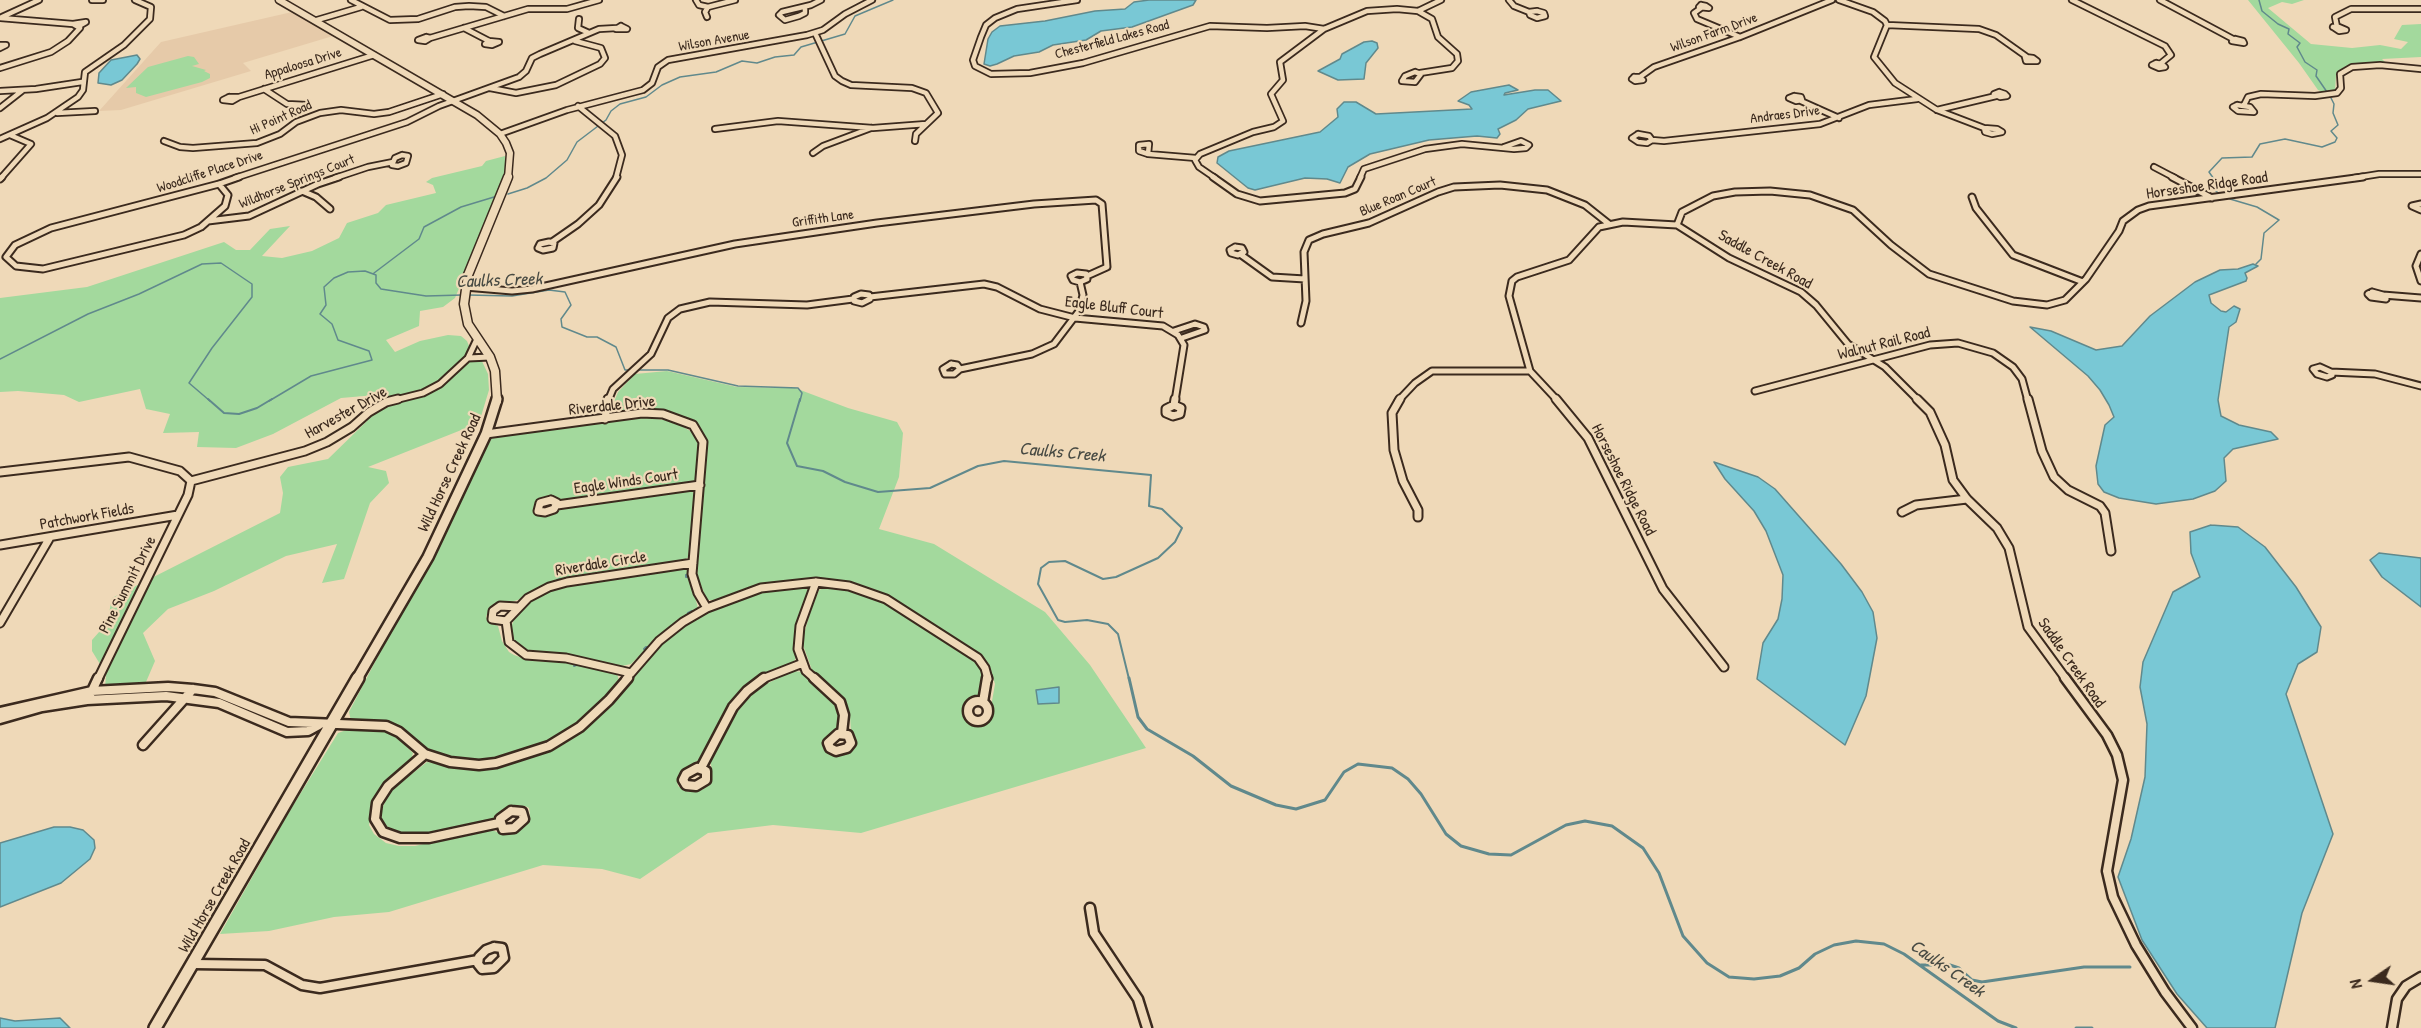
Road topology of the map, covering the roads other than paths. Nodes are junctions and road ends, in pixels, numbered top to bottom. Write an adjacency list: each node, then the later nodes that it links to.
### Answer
1 (39, 0): 28 (street)
2 (92, 0): 3 (street)
3 (103, 0)
4 (135, 0): 50 (street)
5 (279, 0): 30 (main road, Wild Horse Creek Road)
6 (351, 0): 19 (street)
7 (599, 0): 26 (street)
8 (696, 0): 20 (street)
9 (735, 0): 20 (street)
10 (821, 0): 21 (street)
11 (872, 0): 37 (street, Wilson Avenue)
12 (1077, 0): 35 (street, Chesterfield Lakes Road)
13 (1441, 0): 24 (street, Chesterfield Lakes Road)
14 (1509, 0): 25 (street)
15 (1832, 0): 38 (street, Wilson Farm Drive)
16 (1839, 0): 31 (street)
17 (2072, 0): 45 (street)
18 (2160, 0): 40 (street)
19 (359, 7): 26 (street); 30 (street)
20 (708, 7): 27 (street)
21 (805, 7): 21 (street)
22 (1701, 8): 38 (street)
23 (2421, 9): 32 (street)
24 (1418, 11): 35 (street, Chesterfield Lakes Road); 48 (street)
25 (1529, 12)
26 (504, 15): 33 (street)
27 (707, 17)
28 (0, 18): 46 (street)
29 (579, 19): 36 (street)
30 (317, 20): 43 (main road, Wild Horse Creek Road)
31 (1887, 25): 44 (street); 58 (street)
32 (2337, 27)
33 (464, 28): 39 (street); 41 (street)
34 (617, 28): 36 (street, Woodcliffe Place Drive)
35 (1324, 29): 82 (street, Chesterfield Lakes Road)
36 (589, 33): 42 (street, Woodcliffe Place Drive)
37 (815, 33): 63 (street, Wilson Avenue); 69 (street)
38 (1740, 37): 49 (street, Wilson Farm Drive)
39 (430, 38)
40 (2233, 39)
41 (489, 41)
42 (575, 41): 51 (street, Woodcliffe Place Drive); 51 (street)
43 (374, 55): 52 (street, Appaloosa Drive); 55 (main road, Wild Horse Creek Road)
44 (2027, 57)
45 (2160, 64)
46 (0, 68)
47 (2421, 69): 62 (street)
48 (1420, 73)
49 (1640, 77)
50 (82, 81): 53 (street); 67 (street)
51 (490, 88): 60 (street, Woodcliffe Place Drive)
52 (264, 89): 56 (street, Appaloosa Drive); 61 (street)
53 (23, 90): 54 (street); 64 (street)
54 (0, 91)
55 (443, 94): 60 (main road, Wild Horse Creek Road); 77 (street, Hi Point Road)
56 (239, 96)
57 (1996, 96): 65 (street)
58 (1917, 99): 65 (street); 68 (street, Andraes Drive)
59 (1801, 100): 68 (street)
60 (454, 101): 73 (main road, Wild Horse Creek Road); 87 (street, Woodcliffe Place Drive)
61 (295, 105)
62 (2244, 105)
63 (578, 106): 73 (street, Wilson Avenue); 97 (street)
64 (0, 108)
65 (1937, 110): 71 (street)
66 (95, 111): 67 (street)
67 (57, 113): 74 (street)
68 (1839, 118): 76 (street, Andraes Drive)
69 (926, 124): 70 (street); 78 (street)
70 (873, 128): 72 (street); 80 (street)
71 (1984, 128)
72 (715, 129)
73 (500, 134): 106 (main road, Wild Horse Creek Road)
74 (10, 135): 75 (street); 86 (street)
75 (0, 138)
76 (1652, 140)
77 (164, 141)
78 (915, 141)
79 (1504, 147): 82 (street)
80 (813, 153)
81 (1148, 154): 82 (street)
82 (1196, 158)
83 (393, 162): 88 (street, Wildhorse Springs Court)
84 (2154, 167): 90 (street)
85 (2421, 174): 90 (street, Horseshoe Ridge Road)
86 (0, 179)
87 (219, 184): 94 (street); 100 (street, Woodcliffe Place Drive)
88 (303, 191): 92 (street); 94 (street, Wildhorse Springs Court)
89 (1972, 197): 105 (street)
90 (2212, 198): 105 (street, Horseshoe Ridge Road)
91 (2421, 204): 93 (street)
92 (330, 209)
93 (2421, 210)
94 (208, 221): 100 (street, Woodcliffe Place Drive)
95 (1609, 224): 96 (street); 102 (street, Blue Roan Court); 118 (street, Horseshoe Ridge Road)
96 (1677, 225): 105 (street, Horseshoe Ridge Road); 116 (street, Saddle Creek Road)
97 (552, 242)
98 (1240, 254): 102 (street)
99 (2421, 254): 103 (street)
100 (3, 255)
101 (1087, 276): 104 (street); 104 (street); 106 (street, Griffith Lane)
102 (1305, 279): 110 (street, Blue Roan Court)
103 (2421, 281)
104 (1080, 282): 109 (street)
105 (2083, 282)
106 (465, 288): 113 (main road, Wild Horse Creek Road)
107 (2383, 295): 108 (street)
108 (2421, 298)
109 (1075, 318): 111 (street, Eagle Bluff Court); 117 (street); 123 (street, Eagle Bluff Court)
110 (1301, 323)
111 (1174, 331): 112 (street, Eagle Bluff Court); 112 (street)
112 (1182, 338): 122 (street)
113 (477, 339): 114 (main road, Wild Horse Creek Road); 115 (street, Harvester Drive)
114 (490, 357): 115 (street); 124 (main road, Wild Horse Creek Road)
115 (468, 358): 126 (street, Harvester Drive)
116 (1875, 360): 121 (street, Walnut Rail Road); 128 (street, Saddle Creek Road); 135 (street, Walnut Rail Road)
117 (960, 369)
118 (1530, 371): 132 (street); 143 (street, Horseshoe Ridge Road)
119 (2331, 372): 120 (street)
120 (2421, 386)
121 (1755, 391)
122 (1174, 405)
123 (605, 419): 124 (street, Riverdale Drive); 127 (street, Riverdale Drive)
124 (486, 434): 153 (main road, Wild Horse Creek Road)
125 (0, 472): 126 (street)
126 (191, 482): 131 (street, Pine Summit Drive)
127 (700, 485): 129 (street, Eagle Winds Court); 136 (street, Riverdale Drive)
128 (1967, 499): 130 (street); 165 (street, Saddle Creek Road)
129 (556, 505)
130 (1902, 512)
131 (178, 515): 133 (street, Patchwork Fields); 146 (street, Pine Summit Drive)
132 (1418, 517)
133 (49, 539): 134 (street, Patchwork Fields); 141 (street)
134 (0, 545)
135 (2111, 551)
136 (693, 563): 138 (street, Riverdale Circle); 139 (street, Riverdale Drive)
137 (816, 582): 139 (street); 142 (street); 149 (street)
138 (518, 607): 140 (street, Riverdale Circle); 140 (street, Riverdale Circle)
139 (706, 608): 144 (street)
140 (506, 621): 144 (street, Riverdale Circle)
141 (0, 623)
142 (803, 663): 154 (street); 157 (street)
143 (1724, 667)
144 (632, 673): 156 (street)
145 (193, 689): 146 (street); 147 (street); 152 (street)
146 (92, 691): 148 (street, Pine Summit Drive); 150 (street)
147 (185, 698): 148 (street); 152 (street); 155 (street)
148 (87, 700): 151 (street)
149 (983, 702)
150 (0, 712)
151 (0, 719)
152 (319, 725): 153 (street)
153 (331, 725): 156 (street); 161 (main road, Wild Horse Creek Road)
154 (842, 733)
155 (142, 745)
156 (425, 754): 158 (street)
157 (701, 768)
158 (499, 823)
159 (1090, 908): 164 (street)
160 (478, 960): 161 (street)
161 (194, 964): 163 (main road, Wild Horse Creek Road)
162 (2421, 977): 166 (street)
163 (155, 1028)
164 (1146, 1028)
165 (2192, 1028)
166 (2392, 1028)

